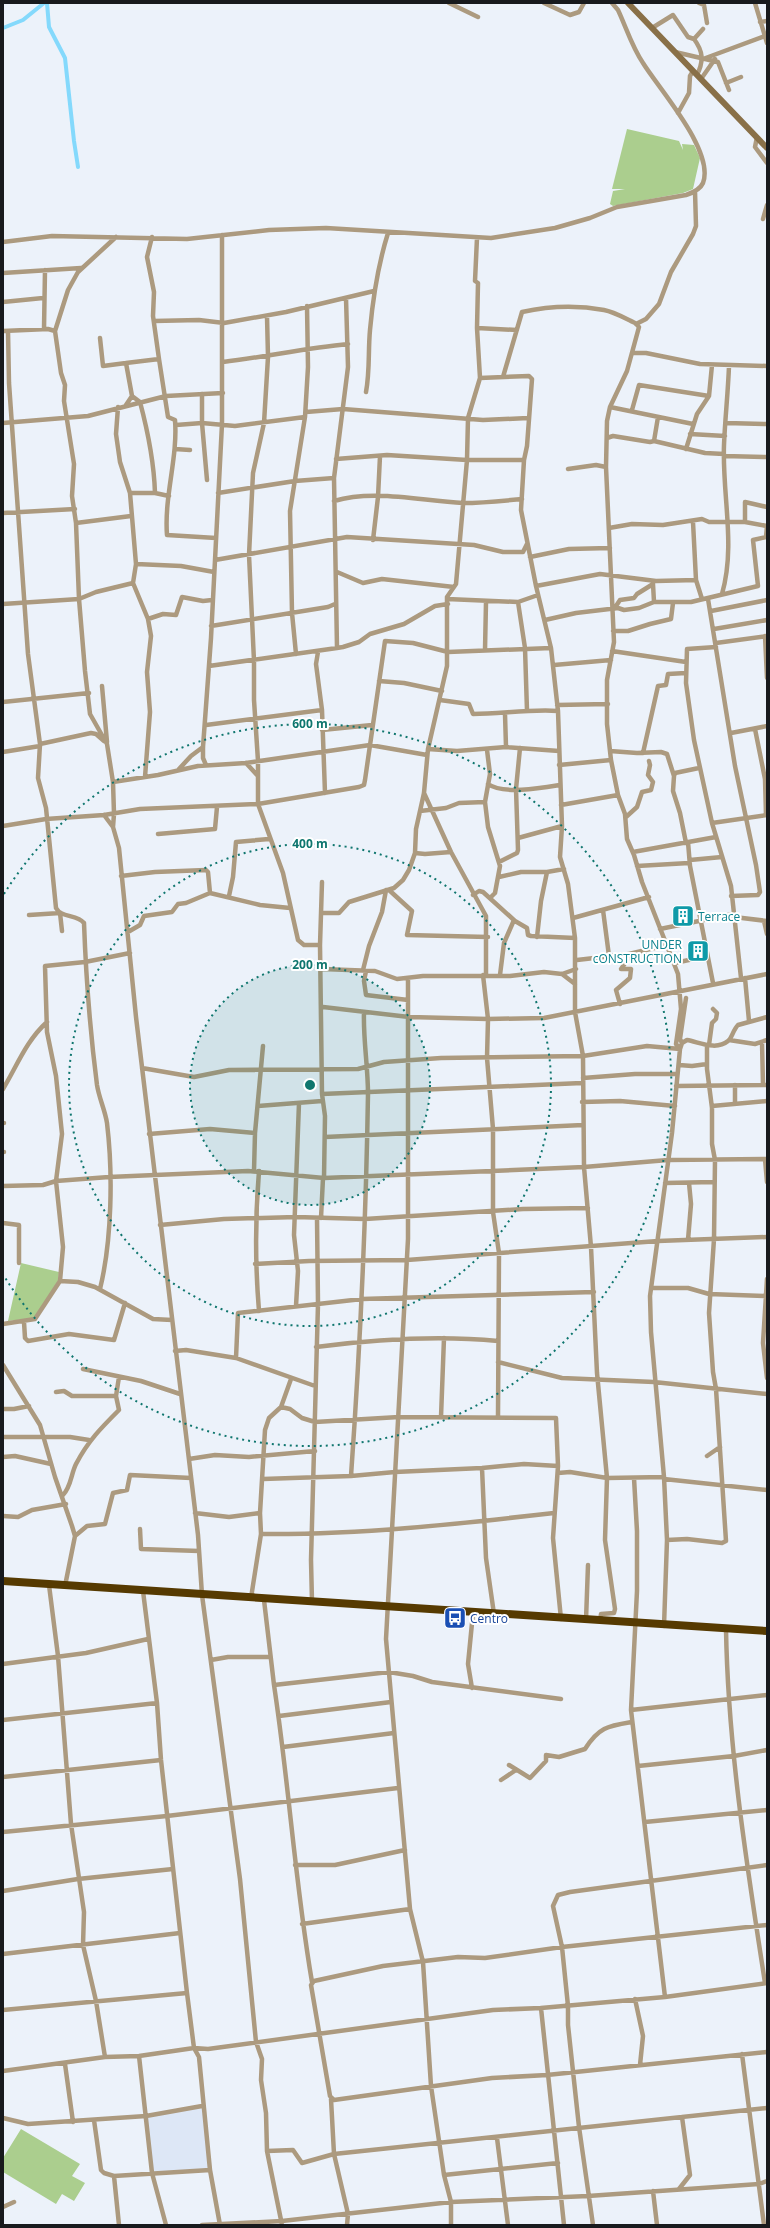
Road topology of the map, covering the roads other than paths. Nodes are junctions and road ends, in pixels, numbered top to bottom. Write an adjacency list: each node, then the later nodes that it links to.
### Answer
1 (449, 3): 8 (street)
2 (544, 3): 3 (street)
3 (584, 3)
4 (612, 3): 25 (street)
5 (628, 3): 12 (main road)
6 (699, 3): 11 (street)
7 (755, 3): 10 (street)
8 (478, 17)
9 (767, 21): 10 (street)
10 (760, 22): 14 (street)
11 (707, 23)
12 (652, 28): 15 (street); 17 (main road)
13 (703, 29): 15 (street)
14 (765, 36): 16 (street); 18 (street)
15 (694, 39): 19 (street)
16 (767, 43)
17 (675, 52): 19 (street); 21 (main road)
18 (718, 54): 19 (street); 20 (street)
19 (703, 59): 20 (street); 21 (street)
20 (713, 61): 21 (street); 23 (street)
21 (697, 75): 25 (street); 26 (main road)
22 (741, 77): 23 (street)
23 (726, 83): 24 (street)
24 (729, 90)
25 (678, 113): 29 (street)
26 (757, 137): 27 (main road); 28 (street)
27 (767, 148)
28 (767, 163)
29 (695, 191): 36 (street); 50 (street)
30 (767, 205): 31 (street)
31 (763, 219)
32 (388, 233): 33 (street); 36 (street); 41 (street)
33 (222, 235): 35 (street); 48 (street)
34 (116, 237): 35 (street); 37 (street); 38 (street)
35 (152, 237): 47 (street)
36 (477, 238): 51 (street)
37 (3, 242)
38 (81, 268): 39 (street); 49 (street)
39 (45, 270): 40 (street); 42 (street)
40 (3, 273)
41 (374, 291): 43 (street); 72 (street)
42 (44, 298): 44 (street); 52 (street)
43 (346, 298): 45 (street); 57 (street)
44 (3, 302)
45 (307, 306): 46 (street); 58 (street)
46 (267, 316): 48 (street); 60 (street)
47 (154, 321): 48 (street); 61 (street)
48 (224, 323): 62 (street)
49 (56, 324): 52 (street); 55 (street)
50 (636, 324): 53 (street); 59 (street)
51 (477, 328): 53 (street); 68 (street)
52 (46, 329): 54 (street); 55 (street)
53 (517, 330): 67 (street)
54 (6, 331): 70 (street)
55 (55, 331): 85 (street)
56 (100, 338): 63 (street)
57 (348, 344): 58 (street); 81 (street)
58 (308, 348): 60 (street); 83 (street)
59 (632, 353): 64 (street); 80 (street)
60 (268, 357): 62 (street); 90 (street)
61 (159, 359): 63 (street); 75 (street)
62 (223, 362): 71 (street)
63 (126, 363): 74 (street)
64 (712, 365): 65 (street); 76 (street)
65 (729, 366): 66 (street); 91 (street)
66 (767, 366)
67 (503, 377): 68 (street); 87 (street)
68 (480, 378): 86 (street)
69 (3, 383): 70 (street)
70 (9, 383): 88 (street)
71 (223, 392): 73 (street); 93 (street)
72 (366, 392)
73 (202, 394): 75 (street); 89 (street)
74 (132, 396): 77 (street); 78 (street)
75 (166, 396): 77 (street); 96 (street)
76 (709, 396): 82 (street); 94 (street)
77 (140, 402): 78 (street); 117 (street)
78 (126, 405): 79 (street)
79 (118, 407): 85 (street); 116 (street)
80 (610, 407): 82 (street); 99 (street)
81 (343, 409): 83 (street); 86 (street); 107 (street)
82 (632, 410): 84 (street)
83 (305, 414): 90 (street); 114 (street)
84 (658, 417): 94 (street); 100 (street)
85 (66, 418): 88 (street); 125 (street)
86 (468, 418): 87 (street); 108 (street)
87 (528, 418): 109 (street)
88 (12, 423): 92 (street); 127 (street)
89 (202, 423): 93 (street); 96 (street); 113 (street)
90 (264, 423): 93 (street); 115 (street)
91 (726, 423): 95 (street); 98 (street)
92 (3, 424)
93 (222, 424): 118 (street)
94 (693, 424): 97 (street)
95 (767, 424)
96 (176, 425): 101 (street)
97 (690, 434): 98 (street); 102 (street)
98 (725, 436): 104 (street)
99 (608, 438): 100 (street); 110 (street)
100 (654, 441): 102 (street)
101 (176, 449): 103 (street); 119 (street)
102 (686, 449): 104 (street)
103 (190, 450)
104 (724, 455): 106 (street); 130 (street)
105 (380, 456): 107 (street); 108 (street); 120 (street)
106 (767, 457)
107 (336, 459): 112 (street)
108 (467, 460): 109 (street); 123 (street)
109 (524, 460): 121 (street)
110 (606, 467): 111 (street); 134 (street)
111 (568, 469)
112 (334, 478): 114 (street); 122 (street)
113 (207, 480)
114 (295, 481): 115 (street); 140 (street)
115 (251, 487): 118 (street); 142 (street)
116 (130, 493): 117 (street); 128 (street)
117 (155, 493): 119 (street)
118 (218, 493): 135 (street)
119 (169, 496): 135 (street)
120 (378, 497): 122 (street); 123 (street); 137 (street)
121 (522, 499): 123 (street); 138 (street)
122 (334, 501): 136 (street)
123 (463, 502): 139 (street)
124 (767, 507): 131 (street)
125 (75, 509): 127 (street); 132 (street)
126 (3, 513): 127 (street)
127 (19, 513): 161 (street)
128 (131, 516): 132 (street); 145 (street)
129 (693, 522): 130 (street); 134 (street); 149 (street)
130 (728, 522): 131 (street); 154 (street)
131 (745, 522): 133 (street)
132 (76, 523): 156 (street)
133 (767, 526): 154 (street)
134 (609, 528): 141 (street)
135 (216, 538): 144 (street)
136 (335, 540): 137 (street); 140 (street); 147 (street)
137 (373, 540): 139 (street)
138 (527, 543): 139 (street); 143 (street)
139 (460, 545): 153 (street)
140 (290, 547): 142 (street); 171 (street)
141 (610, 548): 143 (street); 148 (street)
142 (249, 555): 144 (street); 173 (street)
143 (530, 557): 152 (street)
144 (215, 560): 146 (street)
145 (136, 564): 146 (street); 151 (street)
146 (214, 572): 159 (street)
147 (337, 572): 153 (street); 168 (street)
148 (611, 576): 150 (street); 152 (street); 169 (street)
149 (696, 580): 150 (street); 157 (street)
150 (653, 582): 165 (street); 169 (street)
151 (134, 583): 156 (street); 172 (street)
152 (536, 586): 155 (street)
153 (454, 587): 162 (street)
154 (722, 594): 158 (street)
155 (538, 595): 164 (street); 174 (street)
156 (79, 599): 161 (street); 199 (street)
157 (702, 599): 158 (street); 166 (street)
158 (708, 599): 170 (street)
159 (212, 600): 172 (street); 176 (street)
160 (767, 600): 170 (street)
161 (24, 602): 167 (street); 200 (street)
162 (448, 602): 163 (street); 181 (street); 187 (street)
163 (486, 602): 164 (street); 184 (street)
164 (518, 602): 182 (street)
165 (654, 602): 166 (street); 169 (street)
166 (673, 602): 178 (street)
167 (3, 604)
168 (335, 604): 171 (street); 181 (street)
169 (613, 610): 174 (street); 178 (street)
170 (711, 611): 177 (street)
171 (292, 613): 173 (street); 188 (street)
172 (148, 619): 241 (street)
173 (252, 620): 176 (street); 189 (street)
174 (545, 620): 183 (street)
175 (767, 620): 177 (street)
176 (211, 626): 193 (street)
177 (714, 629): 180 (street)
178 (613, 631): 185 (street)
179 (766, 636): 180 (street); 195 (street)
180 (716, 645): 191 (street); 215 (street)
181 (337, 648): 186 (street)
182 (525, 648): 183 (street); 184 (street); 206 (street)
183 (551, 648): 192 (street)
184 (485, 650): 187 (street)
185 (612, 651): 190 (street); 191 (street)
186 (318, 652): 188 (street); 205 (street)
187 (448, 652): 196 (street); 198 (street)
188 (296, 654): 189 (street)
189 (254, 660): 193 (street); 209 (street)
190 (611, 660): 192 (street); 203 (street)
191 (686, 662): 194 (street)
192 (554, 665): 204 (street)
193 (209, 666): 210 (street)
194 (686, 673): 228 (street); 237 (street)
195 (767, 678)
196 (379, 681): 198 (street); 211 (street)
197 (102, 686): 216 (street)
198 (442, 691): 201 (street)
199 (88, 693): 200 (street); 216 (street)
200 (34, 700): 202 (street); 217 (street)
201 (440, 700): 208 (street); 227 (street)
202 (3, 702)
203 (608, 704): 204 (street); 224 (street)
204 (557, 705): 207 (street)
205 (322, 710): 209 (street); 214 (street)
206 (527, 711): 207 (street); 208 (street)
207 (558, 711): 223 (street)
208 (505, 714): 220 (street)
209 (255, 719): 210 (street); 231 (street)
210 (206, 725): 219 (street)
211 (372, 725): 214 (street); 218 (street)
212 (767, 726): 213 (street)
213 (755, 728): 215 (street); 242 (street)
214 (322, 730): 226 (street)
215 (731, 734): 261 (street)
216 (107, 744): 217 (street); 243 (street)
217 (40, 745): 225 (street); 262 (street)
218 (370, 745): 226 (street); 227 (street); 247 (street)
219 (203, 746): 229 (street); 238 (street)
220 (506, 747): 221 (street); 222 (street)
221 (520, 748): 223 (street); 246 (street)
222 (487, 750): 227 (street); 244 (street)
223 (559, 751): 235 (street)
224 (610, 751): 228 (street); 230 (street)
225 (3, 752)
226 (323, 752): 231 (street); 247 (street)
227 (428, 752): 248 (street)
228 (643, 753): 240 (street)
229 (203, 758): 234 (street); 236 (street)
230 (611, 760): 235 (street); 249 (street)
231 (258, 761): 233 (street); 239 (street)
232 (649, 761): 260 (street)
233 (246, 763): 234 (street); 239 (street)
234 (206, 765): 236 (street)
235 (559, 765): 245 (street)
236 (198, 766): 238 (street)
237 (699, 768): 240 (street); 263 (street)
238 (179, 769): 241 (street)
239 (257, 775): 252 (street)
240 (674, 776): 271 (street)
241 (145, 777): 243 (street)
242 (766, 779): 259 (street)
243 (113, 782): 251 (street)
244 (488, 784): 246 (street); 250 (street)
245 (560, 785): 246 (street); 253 (street)
246 (516, 789): 269 (street)
247 (325, 793): 252 (street)
248 (424, 793): 255 (street); 256 (street)
249 (618, 795): 253 (street); 260 (street)
250 (485, 802): 255 (street); 277 (street)
251 (112, 804): 257 (street); 258 (street)
252 (258, 804): 254 (street); 270 (street)
253 (561, 805): 265 (street)
254 (217, 807): 257 (street); 267 (street)
255 (433, 810): 256 (street); 272 (street)
256 (420, 811): 274 (street)
257 (114, 814): 258 (street); 266 (street)
258 (106, 815): 262 (street); 266 (street)
259 (767, 815): 261 (street)
260 (626, 817): 273 (street)
261 (746, 818): 263 (street); 288 (street)
262 (46, 819): 264 (street); 293 (street)
263 (712, 823): 268 (street)
264 (3, 826)
265 (562, 826): 269 (street); 279 (street)
266 (113, 827): 281 (street)
267 (158, 834)
268 (716, 837): 271 (street); 275 (street)
269 (518, 838): 277 (street)
270 (269, 839): 287 (street); 291 (street)
271 (687, 842): 273 (street); 276 (street)
272 (451, 852): 274 (street); 286 (street)
273 (633, 852): 278 (street)
274 (414, 853): 284 (street)
275 (722, 857): 276 (street); 288 (street)
276 (690, 861): 278 (street); 299 (street)
277 (499, 862): 282 (street)
278 (638, 866): 289 (street)
279 (564, 869): 280 (street); 297 (street)
280 (546, 872): 282 (street); 306 (street)
281 (121, 876): 285 (street); 303 (street)
282 (500, 877): 290 (street)
283 (322, 882): 294 (street)
284 (388, 890): 294 (street); 305 (street); 319 (street)
285 (210, 894): 287 (street); 303 (street)
286 (473, 895): 290 (street); 305 (street)
287 (229, 896): 291 (street)
288 (731, 896): 296 (street)
289 (649, 897): 292 (street); 301 (street)
290 (490, 898): 298 (street)
291 (290, 908): 308 (street)
292 (603, 910): 297 (street); 312 (street)
293 (60, 913): 295 (street); 302 (street); 315 (street)
294 (321, 913): 308 (street)
295 (29, 915)
296 (733, 916): 299 (street); 300 (street); 325 (street)
297 (573, 918): 307 (street)
298 (514, 920): 306 (street); 323 (street)
299 (702, 921): 301 (street); 313 (street)
300 (766, 921): 304 (street)
301 (660, 929): 309 (street)
302 (62, 931)
303 (128, 932): 310 (street)
304 (767, 934)
305 (488, 937): 322 (street)
306 (537, 937): 307 (street)
307 (575, 938): 314 (street)
308 (320, 945): 317 (street)
309 (667, 945): 311 (street); 316 (street)
310 (130, 953): 315 (street); 353 (street)
311 (628, 954): 312 (street); 331 (street)
312 (609, 956): 314 (street)
313 (706, 956): 316 (street); 326 (street)
314 (576, 960): 318 (street)
315 (85, 962): 340 (street); 391 (street)
316 (675, 964): 328 (street)
317 (322, 969): 319 (street); 332 (street)
318 (576, 969): 320 (street); 327 (street)
319 (364, 970): 324 (street); 330 (street)
320 (562, 974): 323 (street); 327 (street)
321 (767, 974): 325 (street)
322 (484, 975): 323 (street); 324 (street); 338 (street)
323 (500, 975)
324 (408, 978): 330 (street)
325 (743, 978): 326 (street); 339 (street)
326 (712, 983): 328 (street)
327 (575, 984): 335 (street)
328 (680, 991): 331 (street); 346 (street)
329 (686, 998): 343 (street)
330 (408, 1000): 336 (street)
331 (620, 1004): 335 (street)
332 (323, 1007): 334 (street); 355 (street)
333 (713, 1009): 345 (street)
334 (364, 1012): 336 (street); 352 (street)
335 (575, 1012): 338 (street); 347 (street)
336 (409, 1017): 338 (street); 349 (street)
337 (767, 1017): 339 (street)
338 (488, 1019): 348 (street)
339 (749, 1021): 341 (street)
340 (46, 1022): 363 (street); 394 (street)
341 (729, 1040): 342 (street); 345 (street)
342 (765, 1041): 359 (street)
343 (682, 1043): 345 (street); 346 (street)
344 (263, 1046): 354 (street)
345 (708, 1046): 350 (street)
346 (680, 1049): 347 (street); 351 (street)
347 (583, 1056): 348 (street); 357 (street)
348 (487, 1058): 349 (street); 362 (street)
349 (408, 1060): 352 (street); 364 (street)
350 (707, 1064): 351 (street); 361 (street)
351 (679, 1065): 356 (street)
352 (367, 1066): 355 (street); 365 (street)
353 (142, 1068): 354 (street); 379 (street)
354 (262, 1070): 355 (street); 372 (street)
355 (322, 1070): 366 (street)
356 (676, 1074): 357 (street); 360 (street)
357 (583, 1080): 362 (street); 369 (street)
358 (735, 1085): 359 (street); 361 (street); 371 (street)
359 (765, 1085)
360 (676, 1086): 361 (street); 373 (street)
361 (710, 1086): 374 (street)
362 (489, 1088): 364 (street); 376 (street)
363 (3, 1089)
364 (408, 1091): 365 (street); 377 (street)
365 (368, 1093): 366 (street); 380 (street)
366 (322, 1094): 368 (street)
367 (767, 1101): 371 (street)
368 (322, 1102): 370 (street); 381 (street)
369 (582, 1102): 373 (street); 375 (street)
370 (299, 1103): 372 (street); 389 (street)
371 (735, 1104): 374 (street)
372 (258, 1106): 378 (street)
373 (675, 1106): 383 (street)
374 (712, 1106): 384 (street)
375 (583, 1125): 376 (street); 385 (street)
376 (493, 1129): 377 (street); 387 (street)
377 (409, 1132): 380 (street); 390 (street)
378 (255, 1133): 379 (street); 386 (street)
379 (149, 1134): 388 (street)
380 (366, 1136): 381 (street); 392 (street)
381 (326, 1137): 393 (street)
382 (766, 1159): 384 (street); 396 (street)
383 (668, 1160): 384 (street); 385 (street); 397 (street)
384 (715, 1160): 395 (street)
385 (584, 1167): 387 (street); 400 (street)
386 (257, 1171): 388 (street); 389 (street); 403 (street)
387 (494, 1171): 390 (street); 401 (street)
388 (154, 1176): 391 (street); 408 (street)
389 (295, 1176): 393 (street); 402 (street)
390 (408, 1176): 392 (street); 405 (street)
391 (109, 1177): 394 (street); 424 (street)
392 (366, 1177): 393 (street); 406 (street)
393 (324, 1178): 404 (street)
394 (56, 1181): 399 (street); 422 (street)
395 (714, 1182): 398 (street); 410 (street)
396 (767, 1182)
397 (665, 1183): 398 (street); 412 (street)
398 (689, 1183): 411 (street)
399 (3, 1186)
400 (588, 1208): 401 (street); 413 (street)
401 (493, 1212): 405 (street); 414 (street)
402 (296, 1217): 403 (street); 404 (street); 416 (street)
403 (255, 1218): 408 (street); 420 (street)
404 (319, 1218): 406 (street); 417 (street)
405 (408, 1218): 406 (street); 415 (street)
406 (365, 1219): 418 (street)
407 (3, 1223): 419 (street)
408 (160, 1225): 436 (street)
409 (767, 1237): 410 (street)
410 (714, 1239): 411 (street); 426 (street)
411 (688, 1240): 412 (street)
412 (658, 1241): 413 (street); 423 (street)
413 (591, 1247): 414 (street); 425 (street)
414 (499, 1253): 415 (street); 427 (street)
415 (407, 1260): 418 (street); 430 (street)
416 (297, 1261): 417 (street); 420 (street); 433 (street)
417 (317, 1261): 418 (street); 432 (street)
418 (364, 1261): 429 (street)
419 (19, 1263)
420 (255, 1264): 435 (street)
421 (767, 1279): 428 (street)
422 (60, 1281): 424 (street); 437 (street)
423 (652, 1288): 426 (street); 454 (street)
424 (100, 1289): 431 (street)
425 (594, 1292): 427 (street); 453 (street)
426 (709, 1294): 428 (street); 456 (street)
427 (500, 1296): 430 (street); 442 (street)
428 (766, 1296): 434 (street)
429 (362, 1299): 430 (street); 432 (street); 441 (street)
430 (405, 1299): 439 (street)
431 (125, 1303): 436 (street); 437 (street)
432 (318, 1304): 433 (street); 444 (street)
433 (296, 1306): 435 (street)
434 (766, 1309): 443 (street)
435 (259, 1311): 446 (street)
436 (172, 1320): 445 (street)
437 (24, 1322): 438 (street)
438 (3, 1324)
439 (403, 1337): 440 (street); 441 (street); 464 (street)
440 (444, 1338): 442 (street); 465 (street)
441 (360, 1341): 444 (street); 467 (street)
442 (498, 1341): 447 (street)
443 (765, 1343): 451 (street)
444 (316, 1347): 455 (street)
445 (175, 1351): 446 (street); 458 (street)
446 (236, 1358): 452 (street)
447 (498, 1362): 453 (street); 466 (street)
448 (3, 1365): 461 (street)
449 (83, 1369): 450 (street)
450 (120, 1377): 458 (street); 460 (street)
451 (767, 1378)
452 (291, 1379): 455 (street); 462 (street)
453 (599, 1380): 454 (street); 487 (street)
454 (654, 1382): 456 (street); 489 (street)
455 (315, 1386): 468 (street)
456 (716, 1389): 459 (street); 472 (street)
457 (56, 1392): 460 (street)
458 (180, 1394): 477 (street)
459 (767, 1394)
460 (116, 1396): 471 (street)
461 (29, 1406): 463 (street); 470 (street)
462 (282, 1407): 468 (street); 474 (street)
463 (3, 1409)
464 (399, 1417): 465 (street); 467 (street); 481 (street)
465 (441, 1417): 466 (street)
466 (498, 1417): 479 (street)
467 (355, 1420): 468 (street); 483 (street)
468 (315, 1422): 473 (street)
469 (3, 1437): 470 (street)
470 (45, 1437): 471 (street); 478 (street)
471 (89, 1440): 492 (street)
472 (720, 1447): 475 (street); 490 (street)
473 (315, 1451): 474 (street); 486 (street)
474 (263, 1455): 477 (street); 485 (street)
475 (707, 1456)
476 (3, 1457): 478 (street)
477 (188, 1459): 484 (street)
478 (51, 1464): 492 (street)
479 (558, 1466): 480 (street); 482 (street)
480 (482, 1468): 481 (street); 498 (street)
481 (395, 1472): 483 (street); 500 (street)
482 (558, 1473): 487 (street); 496 (street)
483 (351, 1476): 486 (street)
484 (191, 1478): 495 (street); 503 (street)
485 (263, 1478): 486 (street); 494 (street)
486 (314, 1478): 502 (street)
487 (607, 1478): 488 (street); 520 (street)
488 (634, 1478): 489 (street); 521 (street)
489 (664, 1478): 490 (street); 504 (street)
490 (722, 1486): 491 (street); 504 (street)
491 (767, 1490)
492 (63, 1495): 493 (street)
493 (66, 1504): 497 (street); 503 (street)
494 (260, 1513): 495 (street); 501 (street)
495 (195, 1514): 505 (street)
496 (554, 1514): 498 (street); 518 (street)
497 (3, 1516)
498 (485, 1521): 500 (street); 517 (street)
499 (140, 1528): 505 (street)
500 (392, 1530): 502 (street); 515 (street)
501 (261, 1534): 502 (street); 512 (street)
502 (312, 1535): 514 (street)
503 (75, 1536): 509 (street)
504 (667, 1540): 522 (street)
505 (199, 1551): 511 (street)
506 (588, 1565): 519 (street)
507 (3, 1581): 508 (highway)
508 (49, 1584): 509 (highway); 526 (street)
509 (65, 1586): 510 (highway)
510 (143, 1592): 511 (highway); 525 (street)
511 (202, 1596): 512 (highway); 528 (street)
512 (252, 1598): 513 (highway)
513 (264, 1600): 514 (highway); 527 (street)
514 (312, 1603): 515 (highway)
515 (387, 1607): 516 (highway); 530 (street)
516 (473, 1613): 517 (highway); 532 (street)
517 (494, 1614): 518 (highway)
518 (561, 1619): 519 (highway)
519 (586, 1620): 520 (highway)
520 (600, 1621): 521 (highway)
521 (636, 1624): 522 (highway); 538 (street)
522 (664, 1626): 523 (highway)
523 (726, 1629): 524 (highway); 535 (street)
524 (767, 1632)
525 (148, 1639): 526 (street); 537 (street)
526 (58, 1656): 529 (street); 539 (street)
527 (270, 1657): 528 (street); 531 (street)
528 (211, 1660): 556 (street)
529 (3, 1664)
530 (389, 1672): 531 (street); 532 (street); 536 (street)
531 (274, 1685): 540 (street)
532 (472, 1688): 534 (street)
533 (767, 1695): 535 (street)
534 (561, 1699)
535 (729, 1700): 538 (street); 546 (street)
536 (392, 1702): 540 (street); 543 (street)
537 (157, 1703): 539 (street); 547 (street)
538 (631, 1710): 542 (street)
539 (63, 1712): 541 (street); 550 (street)
540 (279, 1716): 544 (street)
541 (3, 1720)
542 (632, 1722): 549 (street); 551 (street)
543 (394, 1733): 544 (street); 554 (street)
544 (283, 1747): 555 (street)
545 (767, 1750): 546 (street)
546 (734, 1756): 549 (street); 558 (street)
547 (161, 1760): 550 (street); 559 (street)
548 (509, 1765): 551 (street)
549 (638, 1766): 560 (street)
550 (67, 1770): 552 (street); 561 (street)
551 (516, 1770): 553 (street)
552 (3, 1777)
553 (501, 1780)
554 (398, 1788): 555 (street); 563 (street)
555 (289, 1801): 556 (street); 564 (street)
556 (230, 1808): 559 (street); 592 (street)
557 (767, 1810): 558 (street)
558 (741, 1813): 560 (street); 566 (street)
559 (167, 1816): 561 (street); 567 (street)
560 (645, 1822): 569 (street)
561 (71, 1824): 562 (street); 568 (street)
562 (3, 1832)
563 (405, 1850): 564 (street); 571 (street)
564 (295, 1865): 572 (street)
565 (767, 1866): 566 (street)
566 (748, 1867): 569 (street); 574 (street)
567 (173, 1869): 568 (street); 575 (street)
568 (78, 1879): 570 (street); 577 (street)
569 (650, 1880): 576 (street); 578 (street)
570 (3, 1891)
571 (410, 1909): 572 (street); 580 (street)
572 (302, 1924): 581 (street)
573 (767, 1926): 574 (street)
574 (756, 1927): 576 (street); 582 (street)
575 (180, 1933): 577 (street); 583 (street)
576 (657, 1938): 578 (street); 584 (street)
577 (83, 1944): 579 (street); 586 (street)
578 (562, 1947): 580 (street); 587 (street)
579 (3, 1954)
580 (423, 1962): 581 (street); 590 (street)
581 (312, 1982): 591 (street)
582 (766, 1983): 584 (street)
583 (187, 1992): 586 (street); 593 (street)
584 (665, 1997): 585 (street)
585 (637, 1999): 587 (street); 599 (street)
586 (96, 2001): 589 (street); 597 (street)
587 (568, 2006): 588 (street); 601 (street)
588 (541, 2008): 590 (street); 602 (street)
589 (3, 2010)
590 (427, 2020): 591 (street); 603 (street)
591 (319, 2033): 592 (street); 604 (street)
592 (256, 2042): 593 (street); 617 (street)
593 (194, 2048): 596 (street); 605 (street)
594 (767, 2052): 595 (street)
595 (742, 2054): 599 (street); 607 (street)
596 (139, 2056): 597 (street); 608 (street)
597 (105, 2057): 598 (street)
598 (65, 2064): 600 (street); 612 (street)
599 (640, 2064): 601 (street)
600 (3, 2071)
601 (573, 2071): 602 (street); 613 (street)
602 (548, 2075): 603 (street); 614 (street)
603 (431, 2086): 604 (street); 616 (street)
604 (331, 2099): 618 (street)
605 (202, 2106): 608 (street); 621 (street)
606 (767, 2108): 607 (street)
607 (750, 2110): 609 (street); 626 (street)
608 (146, 2116): 611 (street); 622 (street)
609 (682, 2117): 613 (street); 627 (street)
610 (3, 2118): 612 (street)
611 (94, 2120): 612 (street); 624 (street)
612 (73, 2122)
613 (579, 2127): 614 (street); 630 (street)
614 (554, 2130): 615 (street); 619 (street)
615 (497, 2138): 616 (street); 620 (street)
616 (439, 2144): 618 (street); 623 (street)
617 (267, 2151): 618 (street); 636 (street)
618 (334, 2154): 635 (street)
619 (558, 2163): 620 (street); 629 (street)
620 (502, 2169): 623 (street); 631 (street)
621 (210, 2170): 622 (street); 637 (street)
622 (152, 2173): 624 (street); 639 (street)
623 (444, 2175): 633 (street)
624 (114, 2176): 638 (street)
625 (767, 2181): 626 (street)
626 (760, 2184): 627 (street); 647 (street)
627 (679, 2189): 628 (street)
628 (653, 2191): 630 (street); 646 (street)
629 (562, 2196): 630 (street); 631 (street); 644 (street)
630 (588, 2196): 645 (street)
631 (505, 2200): 633 (street); 643 (street)
632 (14, 2202): 634 (street)
633 (451, 2202): 635 (street); 642 (street)
634 (3, 2207)
635 (348, 2214): 636 (street); 641 (street)
636 (282, 2223): 637 (street)
637 (220, 2224): 640 (street)
638 (119, 2225)
639 (166, 2225)
640 (202, 2225)
641 (347, 2225)
642 (451, 2225)
643 (508, 2225)
644 (564, 2225)
645 (593, 2225)
646 (657, 2225)
647 (764, 2225)

